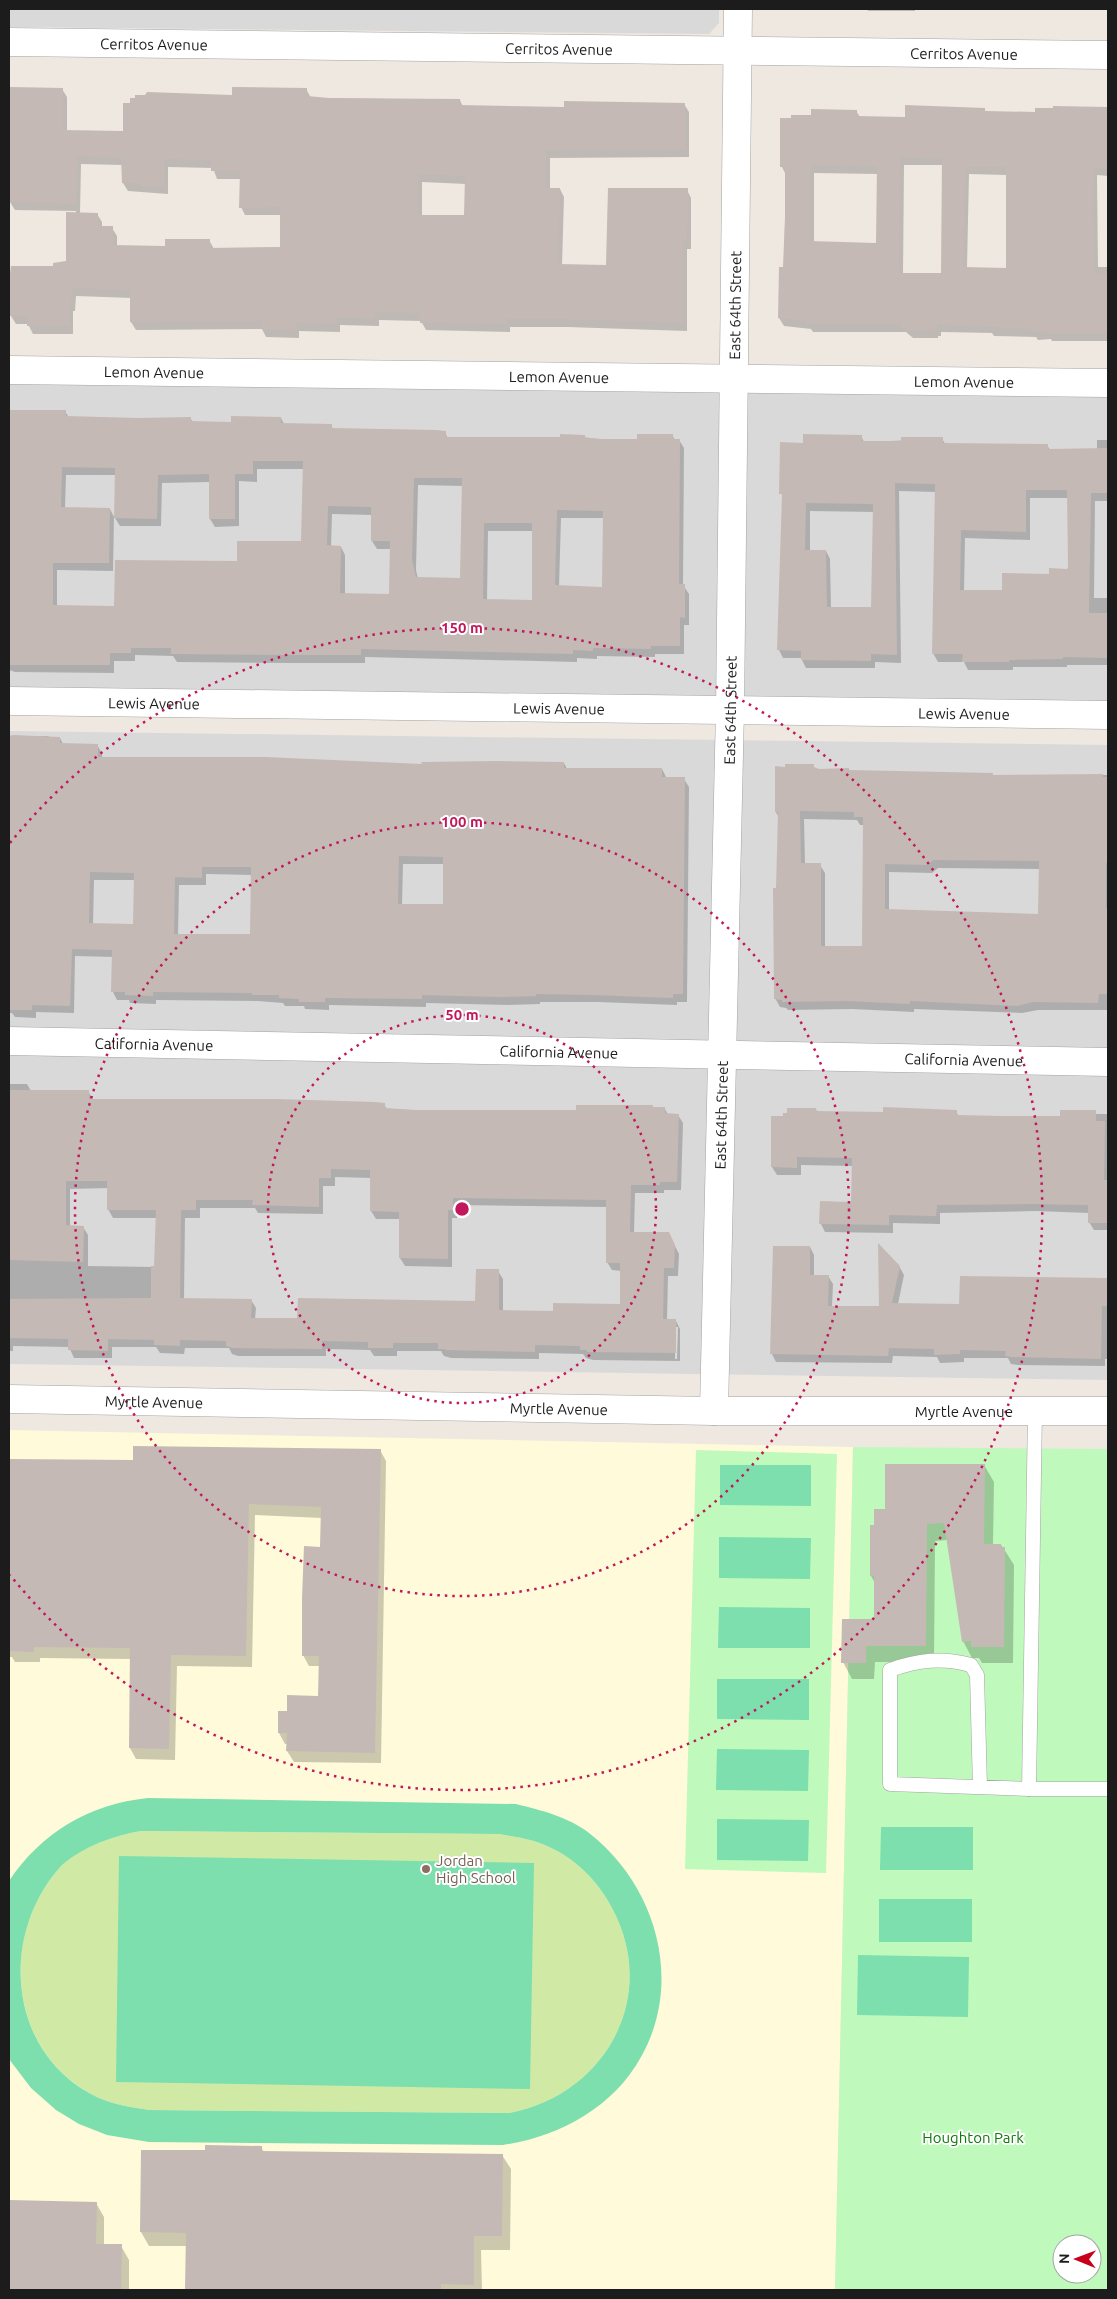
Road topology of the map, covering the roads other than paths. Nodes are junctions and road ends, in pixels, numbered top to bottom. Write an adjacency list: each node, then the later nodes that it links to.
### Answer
1 (738, 9): 3 (street, East 64th Street)
2 (9, 42): 3 (street, Cerritos Avenue)
3 (737, 51): 4 (street, Cerritos Avenue); 6 (street, East 64th Street)
4 (1108, 55)
5 (9, 370): 6 (street, Lemon Avenue)
6 (734, 379): 7 (street, Lemon Avenue); 9 (street, East 64th Street)
7 (1108, 383)
8 (9, 701): 9 (street, Lewis Avenue)
9 (730, 710): 10 (street, Lewis Avenue); 12 (street, East 64th Street)
10 (1108, 715)
11 (9, 1041): 12 (street, California Avenue)
12 (721, 1053): 13 (street, California Avenue); 16 (street, East 64th Street)
13 (1108, 1062)
14 (9, 1399): 16 (street, Myrtle Avenue)
15 (1108, 1410): 17 (street, Myrtle Avenue)
16 (714, 1411): 17 (street, Myrtle Avenue)
17 (1035, 1411): 19 (lane)
18 (980, 1788): 18 (lane); 19 (lane)
19 (1029, 1789): 20 (lane)
20 (1108, 1789)

